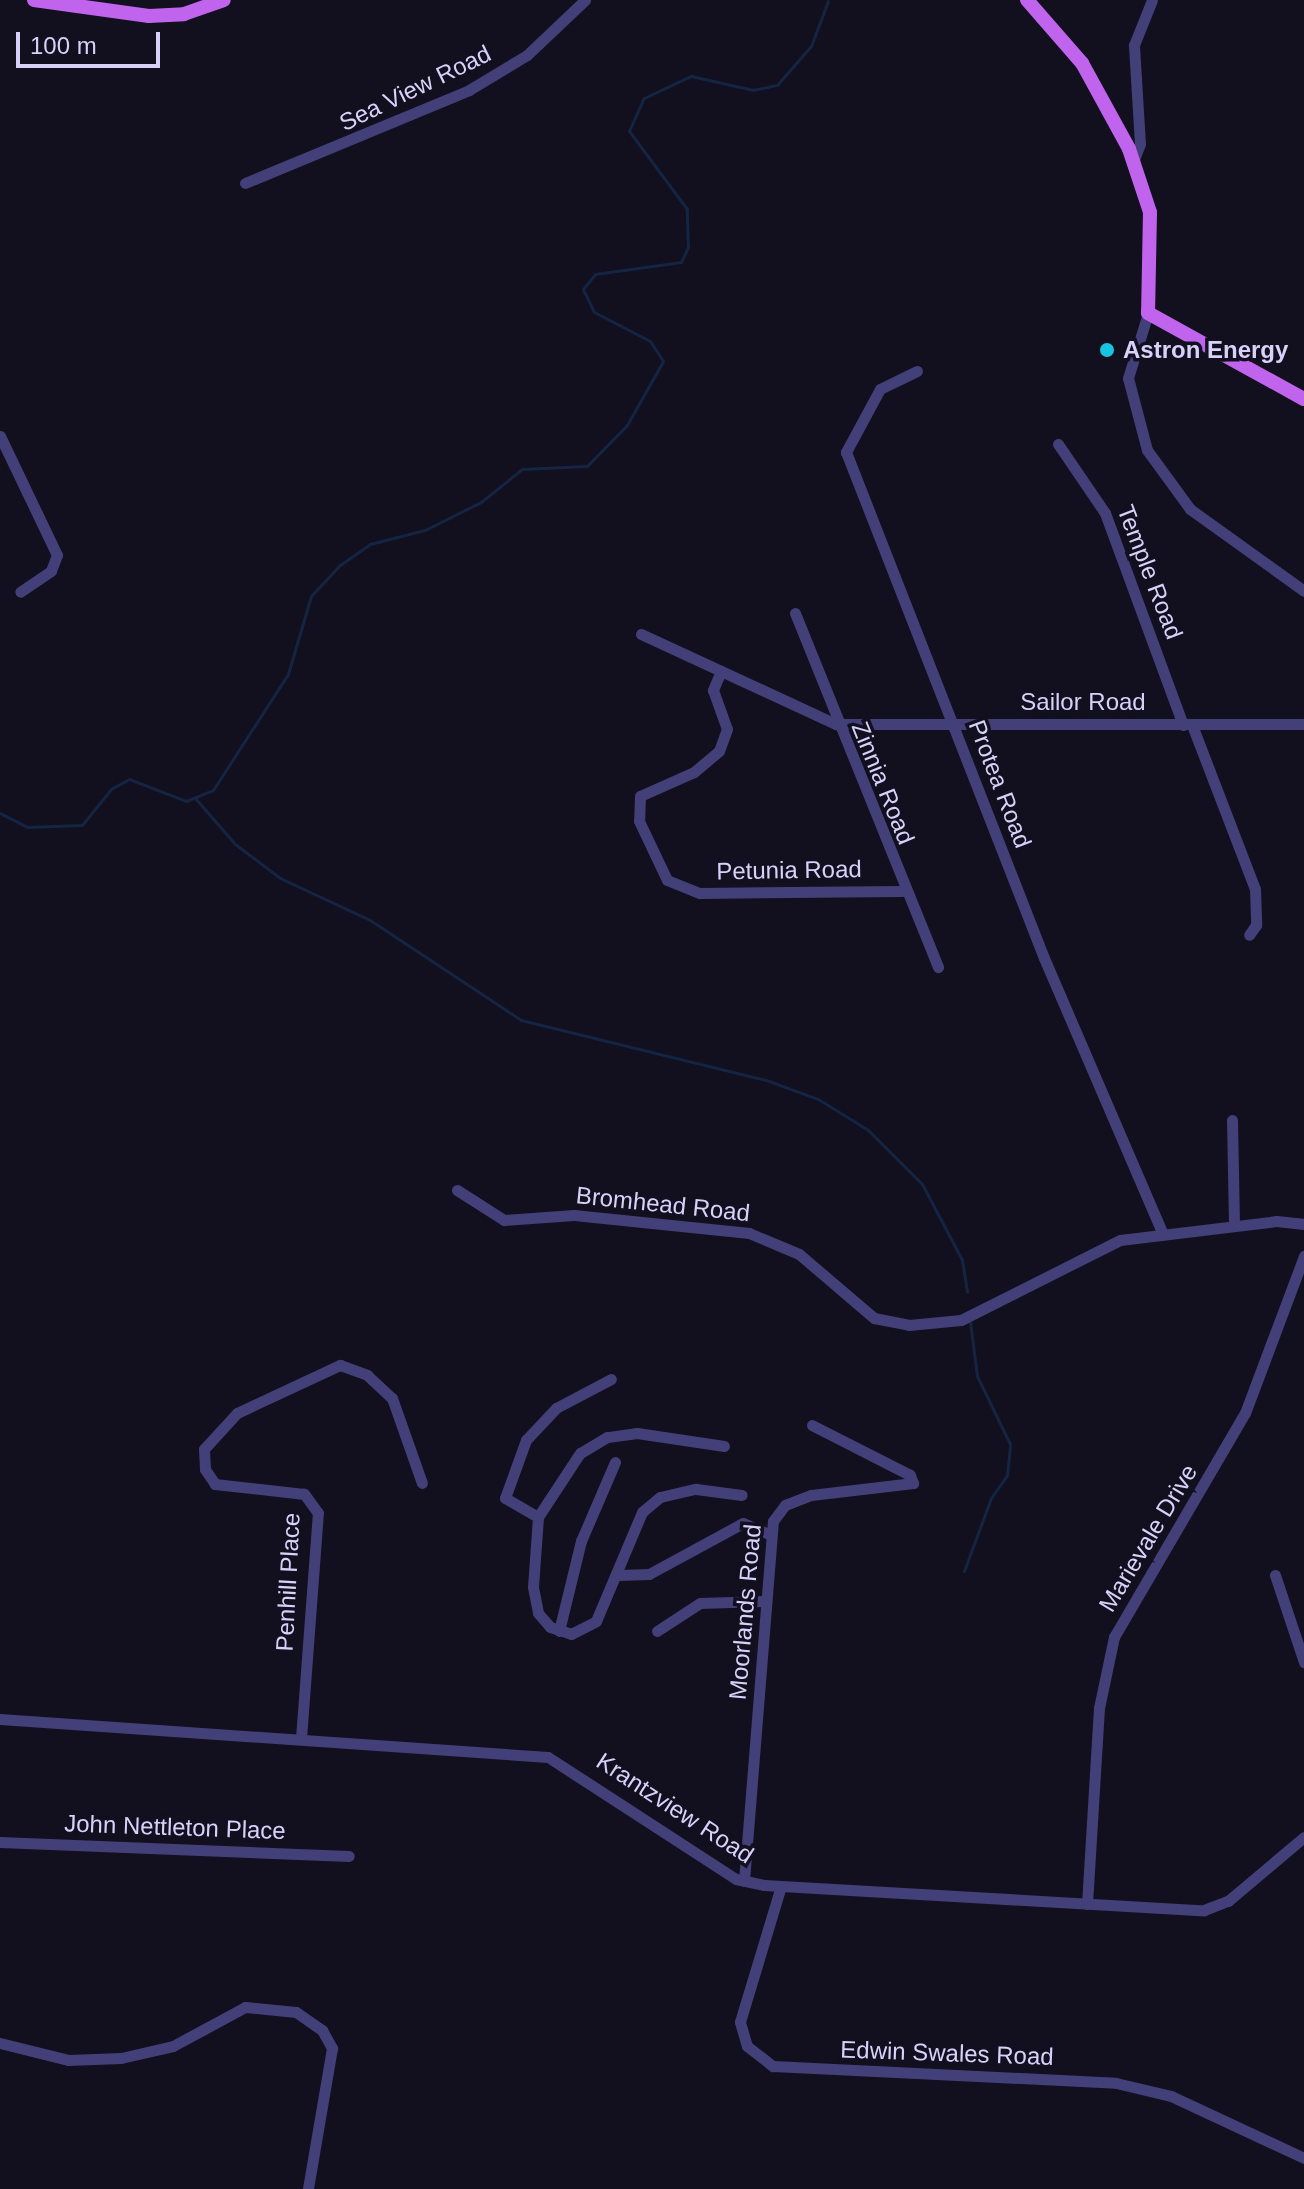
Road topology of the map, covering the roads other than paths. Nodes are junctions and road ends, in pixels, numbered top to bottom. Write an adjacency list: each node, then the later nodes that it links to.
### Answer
1 (34, 0): 6 (main road)
2 (224, 0): 6 (main road)
3 (585, 0): 8 (street, Sea View Road)
4 (1027, 0): 7 (main road)
5 (1152, 0): 7 (street)
6 (186, 7)
7 (1133, 162): 9 (main road)
8 (245, 183)
9 (1148, 313): 11 (main road); 14 (street)
10 (917, 371): 19 (street, Protea Road)
11 (1304, 399)
12 (0, 436): 15 (street)
13 (1058, 444): 22 (street, Temple Road)
14 (1304, 591)
15 (20, 592)
16 (795, 613): 20 (street, Zinnia Road)
17 (641, 634): 18 (street, Sailor Road)
18 (721, 671): 20 (street, Sailor Road); 23 (street, Petunia Road)
19 (953, 723): 20 (street, Sailor Road); 22 (street, Sailor Road); 32 (street, Protea Road)
20 (836, 724): 23 (street, Zinnia Road)
21 (1304, 724): 22 (street, Sailor Road)
22 (1188, 725): 24 (street, Temple Road)
23 (902, 891): 25 (street, Zinnia Road)
24 (1249, 935)
25 (938, 967)
26 (1232, 1120): 31 (street)
27 (457, 1190): 32 (street, Bromhead Road)
28 (1304, 1216): 29 (street)
29 (1291, 1222): 30 (street, Bromhead Road); 31 (street, Bromhead Road)
30 (1304, 1224)
31 (1234, 1226): 32 (street, Bromhead Road)
32 (1163, 1234)
33 (1304, 1256): 55 (street, Marievale Drive)
34 (611, 1379): 40 (street)
35 (812, 1425): 41 (street, Moorlands Road)
36 (724, 1446): 40 (street)
37 (615, 1462): 45 (street)
38 (422, 1483): 49 (street, Penhill Place)
39 (742, 1495): 42 (street)
40 (538, 1517): 45 (street)
41 (771, 1535): 42 (street); 44 (street, Moorlands Road)
42 (619, 1575): 45 (street)
43 (1275, 1575): 47 (street)
44 (766, 1601): 46 (street); 53 (street, Moorlands Road)
45 (559, 1631)
46 (657, 1631)
47 (1304, 1662)
48 (0, 1719): 49 (street, Krantzview Road)
49 (301, 1738): 53 (street, Krantzview Road)
50 (1304, 1837): 55 (street, Krantzview Road)
51 (0, 1842): 52 (street, John Nettleton Place)
52 (349, 1856)
53 (744, 1881): 54 (street, Krantzview Road)
54 (781, 1886): 55 (street, Krantzview Road); 57 (street, Edwin Swales Road)
55 (1087, 1904)
56 (0, 2043): 58 (street)
57 (1304, 2158)
58 (308, 2189)

